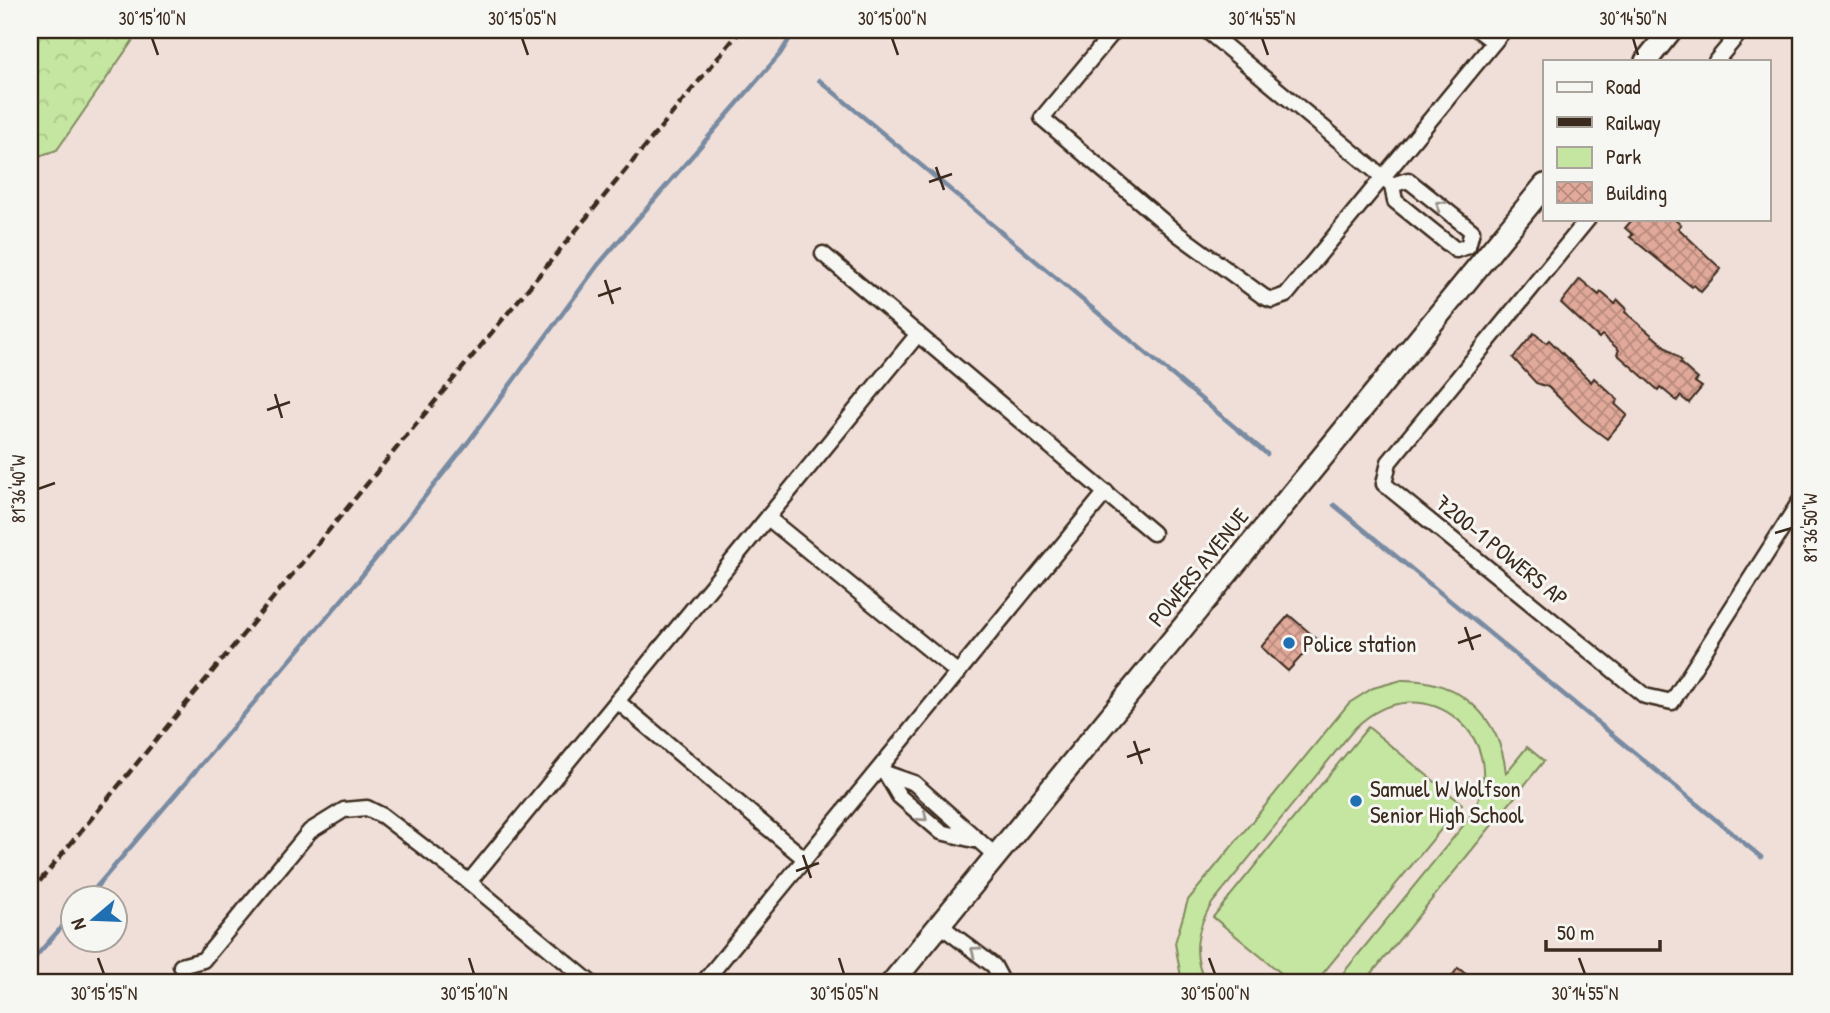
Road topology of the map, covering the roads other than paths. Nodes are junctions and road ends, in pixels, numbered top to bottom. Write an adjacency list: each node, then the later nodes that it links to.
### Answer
1 (1115, 30): 10 (street)
2 (1206, 30): 10 (street)
3 (1478, 30): 7 (street)
4 (1504, 30): 7 (street)
5 (1671, 30): 8 (street)
6 (1742, 30): 9 (street)
7 (1494, 42): 10 (street)
8 (1647, 60)
9 (1717, 60)
10 (1388, 181): 13 (street); 13 (street, one-way to 10)
11 (1543, 187): 13 (street, POWERS AVENUE)
12 (1587, 220): 17 (street, 7200-1 POWERS AP)
13 (1476, 252): 24 (street, POWERS AVENUE)
14 (823, 254): 15 (street)
15 (918, 334): 16 (street); 18 (street)
16 (1106, 492): 19 (street); 20 (street)
17 (1800, 501)
18 (768, 518): 20 (street); 21 (street)
19 (1153, 533)
20 (958, 673): 22 (street)
21 (617, 701): 25 (street); 26 (street)
22 (884, 771): 23 (street); 23 (street, one-way to 23); 25 (street)
23 (974, 840): 24 (street)
24 (996, 856): 27 (street, POWERS AVENUE)
25 (805, 859): 30 (street)
26 (469, 882): 28 (street); 29 (street)
27 (940, 925): 31 (street, POWERS AVENUE); 32 (street, one-way to 27)
28 (181, 966)
29 (591, 983)
30 (703, 983)
31 (892, 983)
32 (1003, 983)

